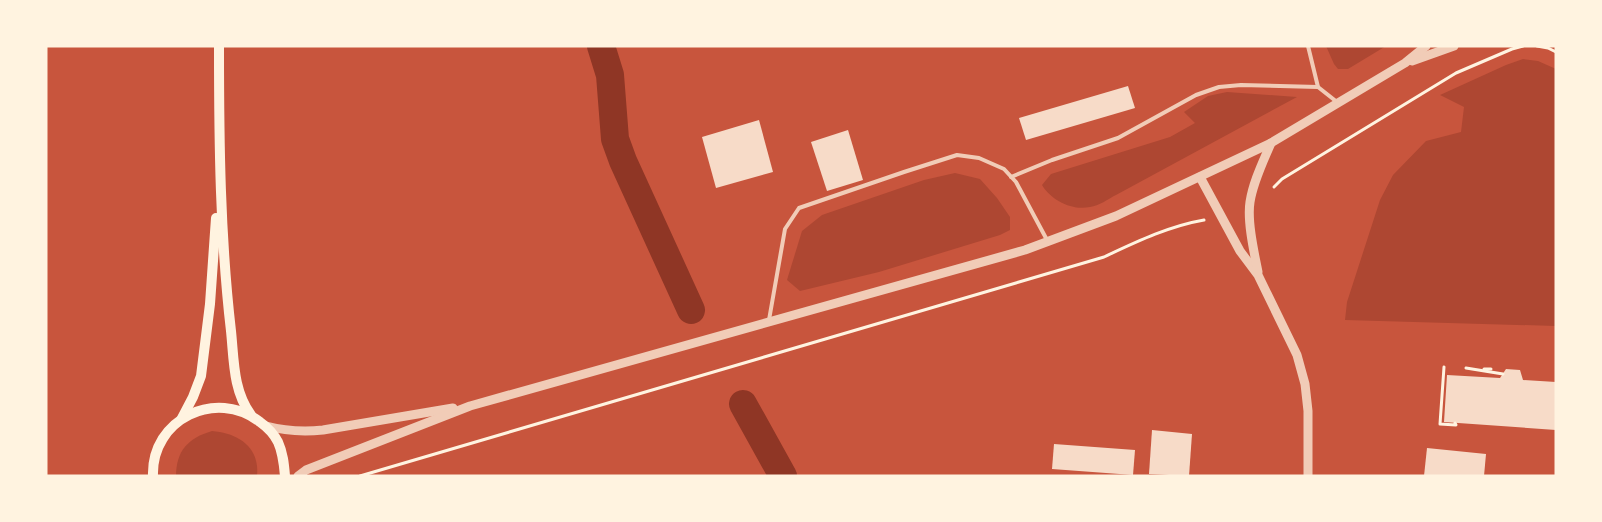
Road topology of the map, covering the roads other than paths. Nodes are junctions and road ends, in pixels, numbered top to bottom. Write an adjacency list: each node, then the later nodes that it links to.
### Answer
1 (219, 46): 9 (main road)
2 (1308, 46): 6 (lane)
3 (1426, 46): 5 (street)
4 (1454, 46): 5 (street)
5 (1404, 64): 7 (street)
6 (1318, 87): 7 (lane); 10 (lane)
7 (1340, 104): 8 (street)
8 (1271, 143): 11 (street); 13 (street)
9 (219, 174): 16 (main road); 17 (main road)
10 (1011, 176): 12 (lane); 14 (lane)
11 (1200, 177): 12 (street); 13 (street)
12 (1047, 242): 14 (street)
13 (1258, 275): 22 (street)
14 (769, 323): 15 (street)
15 (470, 406): 18 (street); 21 (street)
16 (251, 415): 17 (main road); 18 (main road)
17 (182, 418): 19 (main road)
18 (266, 426): 20 (main road)
19 (153, 476)
20 (285, 476)
21 (298, 476)
22 (1308, 476)

